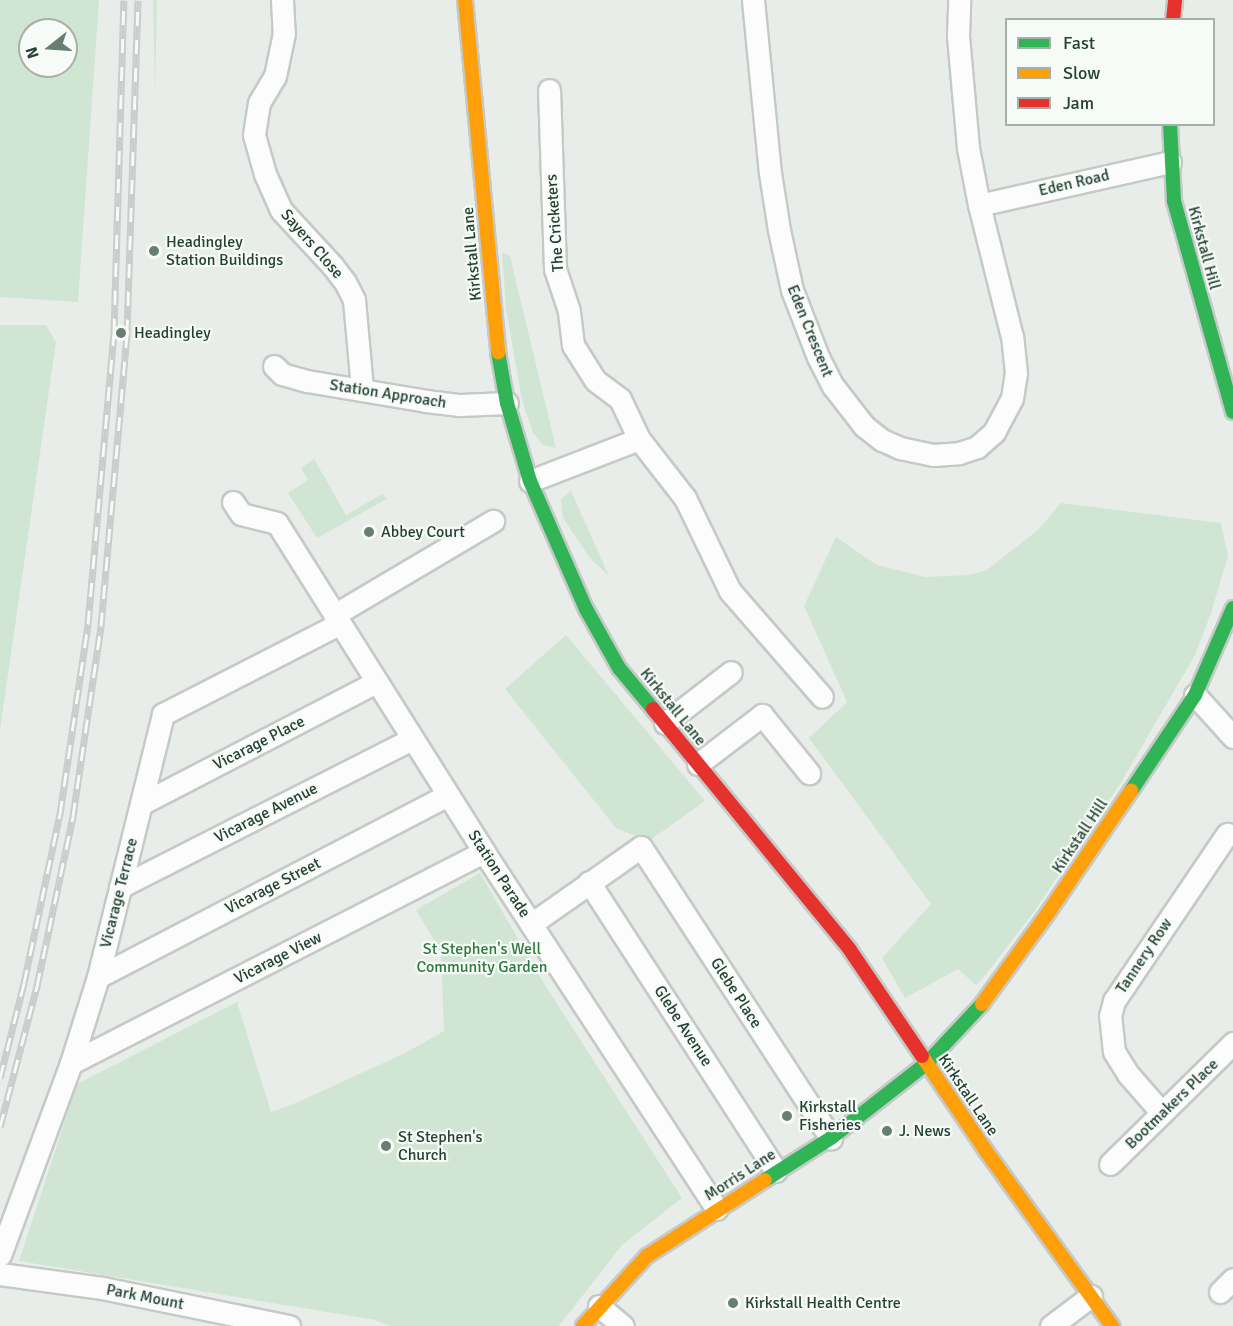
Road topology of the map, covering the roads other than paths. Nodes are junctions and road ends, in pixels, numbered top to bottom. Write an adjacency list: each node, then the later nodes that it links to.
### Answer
1 (282, 0): 12 (street, Sayers Close)
2 (465, 0): 13 (main road, Kirkstall Lane)
3 (753, 0): 10 (street, Eden Crescent)
4 (959, 0): 10 (street, Eden Crescent)
5 (1175, 0): 6 (main road)
6 (1173, 18)
7 (549, 90): 15 (street, The Cricketers)
8 (1170, 126): 9 (main road, Kirkstall Hill)
9 (1170, 162): 10 (street, Eden Road); 14 (main road, Kirkstall Hill)
10 (979, 205)
11 (273, 366): 12 (street, Station Approach)
12 (362, 388): 13 (street, Station Approach)
13 (507, 403): 16 (main road, Kirkstall Lane)
14 (1233, 412)
15 (639, 439): 16 (street); 24 (street, The Cricketers)
16 (530, 481): 25 (main road, Kirkstall Lane)
17 (233, 502): 20 (street, Station Parade)
18 (493, 521): 20 (street, Vicarage Terrace)
19 (1233, 608): 23 (main road, Kirkstall Hill)
20 (337, 619): 22 (street, Station Parade); 31 (street, Vicarage Terrace)
21 (732, 672): 25 (street)
22 (376, 682): 27 (street, Station Parade); 31 (street, Vicarage Place)
23 (1195, 695): 26 (street); 40 (main road, Kirkstall Hill)
24 (822, 697)
25 (665, 723): 28 (main road, Kirkstall Lane)
26 (1233, 737)
27 (412, 739): 30 (street, Station Parade); 35 (street, Vicarage Avenue)
28 (698, 764): 29 (street); 40 (main road, Kirkstall Lane)
29 (809, 773)
30 (448, 795): 33 (street, Station Parade); 37 (street, Vicarage Street)
31 (141, 804): 35 (street, Vicarage Terrace)
32 (1227, 834): 41 (street, Tannery Row)
33 (484, 852): 36 (street, Station Parade); 39 (street, Vicarage View)
34 (589, 882): 36 (street); 42 (street, Glebe Place); 44 (street, Glebe Avenue)
35 (120, 887): 37 (street, Vicarage Terrace)
36 (531, 924): 45 (street, Station Parade)
37 (98, 977): 39 (street, Vicarage Terrace)
38 (1233, 1043): 41 (street, Bootmakers Place)
39 (71, 1063): 46 (street, Vicarage Terrace)
40 (927, 1064): 42 (main road, Morris Lane); 48 (main road, Kirkstall Lane)
41 (1162, 1113): 43 (street, Bootmakers Place)
42 (831, 1138): 44 (main road, Morris Lane)
43 (1110, 1164)
44 (776, 1171): 45 (main road, Morris Lane)
45 (717, 1209): 49 (main road, Morris Lane)
46 (0, 1255)
47 (0, 1274): 50 (street, Park Mount)
48 (1091, 1296): 53 (street); 54 (main road, Kirkstall Lane)
49 (599, 1306): 51 (main road, Morris Lane); 52 (street)
50 (289, 1326)
51 (583, 1326)
52 (623, 1326)
53 (1051, 1326)
54 (1112, 1326)

